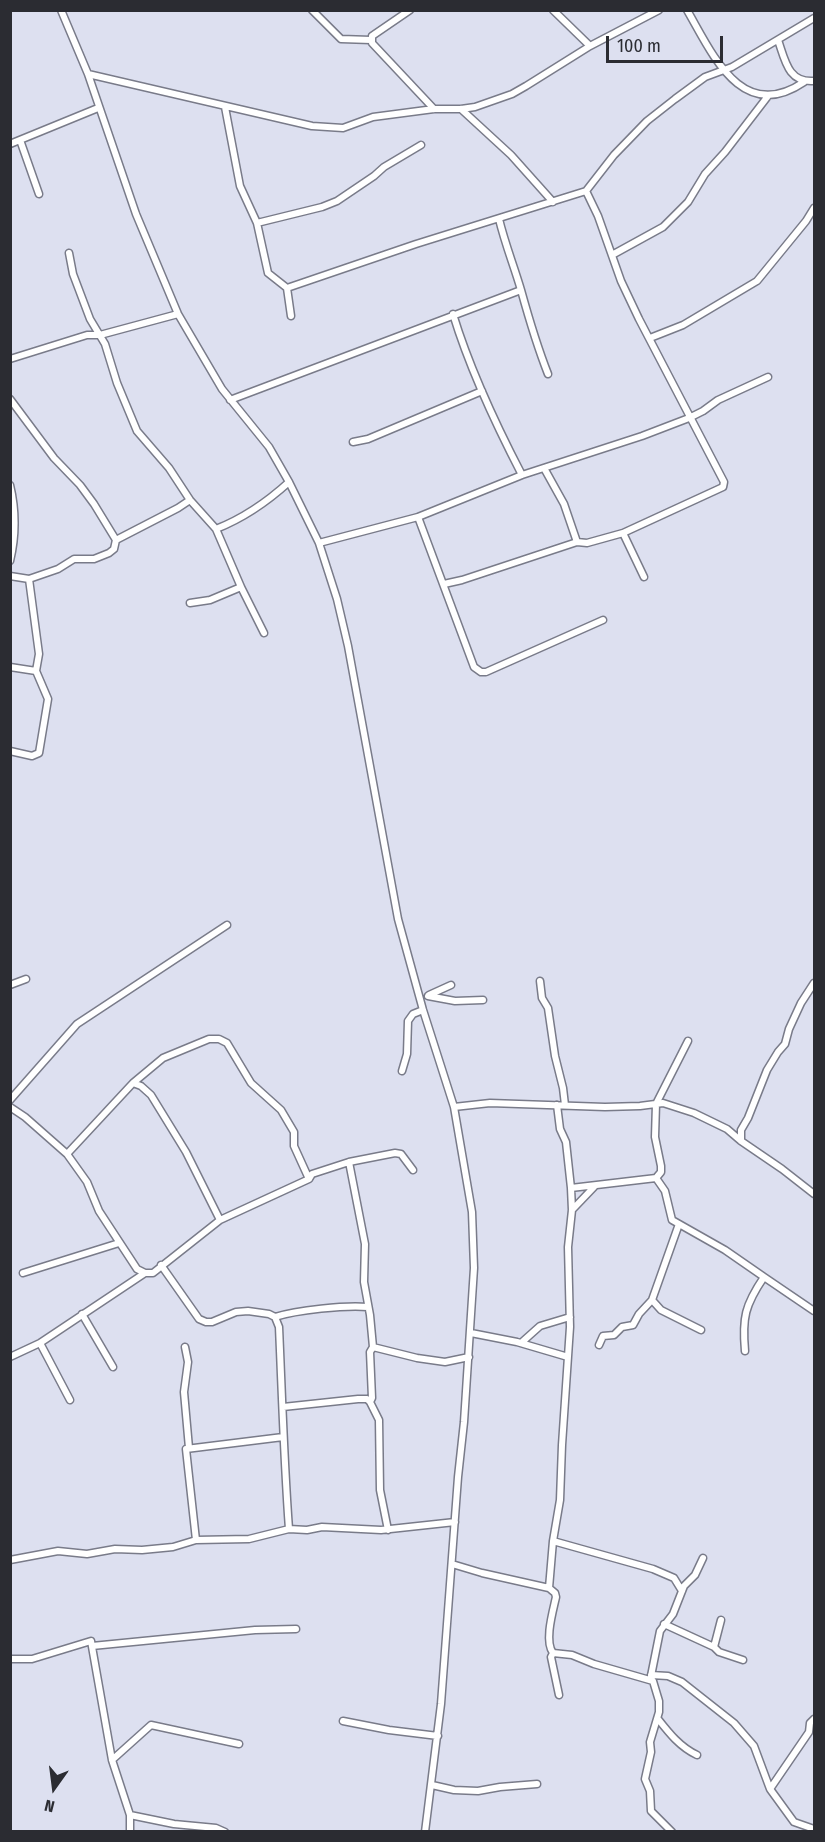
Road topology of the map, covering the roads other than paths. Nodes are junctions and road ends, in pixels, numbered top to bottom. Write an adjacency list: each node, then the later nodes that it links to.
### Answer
1 (61, 10): 12 (street)
2 (312, 10): 8 (street)
3 (410, 10): 8 (street)
4 (553, 10): 10 (street)
5 (659, 10): 10 (street)
6 (687, 10): 11 (street)
7 (814, 18): 9 (street)
8 (371, 40): 18 (street)
9 (778, 40): 11 (street); 14 (street)
10 (590, 46): 19 (street)
11 (722, 70): 15 (street); 23 (street)
12 (88, 74): 16 (street); 17 (street)
13 (814, 81): 14 (street)
14 (804, 82): 15 (street)
15 (768, 96): 30 (street)
16 (225, 106): 18 (street); 28 (street)
17 (98, 108): 20 (street); 33 (street)
18 (434, 109): 19 (street)
19 (461, 109): 25 (street)
20 (20, 140): 21 (street); 24 (street)
21 (10, 144)
22 (421, 145): 28 (street)
23 (586, 191): 25 (street); 30 (street)
24 (39, 194)
25 (553, 202): 27 (street)
26 (814, 208): 37 (street)
27 (499, 219): 31 (street); 32 (street)
28 (257, 223): 31 (street)
29 (69, 253): 36 (street)
30 (612, 255): 37 (street)
31 (287, 288): 35 (street)
32 (520, 290): 34 (street); 40 (street)
33 (178, 314): 36 (street); 44 (street)
34 (453, 314): 42 (street); 44 (street)
35 (291, 316)
36 (100, 335): 39 (street); 51 (street)
37 (650, 338): 45 (street)
38 (10, 350): 39 (street)
39 (12, 359)
40 (548, 374)
41 (768, 377): 45 (street)
42 (482, 391): 46 (street); 48 (street)
43 (10, 399): 55 (street)
44 (230, 400): 49 (street)
45 (689, 418): 47 (street); 54 (street)
46 (353, 442)
47 (544, 468): 48 (street); 56 (street)
48 (522, 475): 52 (street)
49 (289, 483): 53 (street); 57 (street)
50 (10, 485): 58 (street)
51 (190, 500): 53 (street); 55 (street)
52 (418, 517): 57 (street); 62 (street)
53 (216, 529): 63 (street)
54 (623, 533): 56 (street); 60 (street)
55 (116, 540): 61 (street)
56 (577, 542): 62 (street)
57 (319, 543): 77 (street)
58 (10, 561)
59 (10, 576): 61 (street)
60 (644, 577)
61 (29, 579): 68 (street)
62 (444, 584): 65 (street)
63 (241, 587): 64 (street); 66 (street)
64 (190, 603)
65 (603, 620)
66 (264, 633)
67 (10, 667): 68 (street)
68 (36, 671): 69 (street)
69 (10, 751)
70 (227, 925): 83 (street)
71 (26, 979): 74 (street)
72 (540, 981): 85 (street)
73 (814, 983): 89 (street)
74 (10, 985)
75 (451, 985): 76 (street)
76 (428, 996): 77 (street); 78 (street)
77 (420, 999): 79 (street)
78 (483, 1000)
79 (423, 1010): 81 (street); 87 (street)
80 (688, 1041): 84 (street)
81 (402, 1071)
82 (133, 1083): 91 (street); 95 (street); 100 (street)
83 (10, 1100)
84 (656, 1104): 85 (street); 88 (street); 94 (street)
85 (561, 1105): 87 (street); 97 (street)
86 (10, 1107): 91 (street)
87 (454, 1107): 114 (street)
88 (728, 1129): 89 (street); 90 (street)
89 (741, 1130): 90 (street)
90 (741, 1141): 98 (street)
91 (67, 1154): 102 (street)
92 (349, 1162): 93 (street); 95 (street); 108 (street)
93 (413, 1170)
94 (656, 1178): 96 (street); 101 (street)
95 (309, 1179): 100 (street)
96 (595, 1186): 97 (street); 99 (street)
97 (572, 1188): 99 (street)
98 (813, 1190)
99 (572, 1210): 112 (street)
100 (220, 1220): 103 (street)
101 (679, 1224): 106 (street); 107 (street)
102 (119, 1243): 104 (street); 105 (street)
103 (161, 1266): 104 (street); 111 (street)
104 (145, 1273): 110 (street)
105 (23, 1274)
106 (764, 1277): 109 (street); 120 (street)
107 (652, 1300): 113 (street); 117 (street)
108 (368, 1307): 111 (street); 119 (street)
109 (814, 1311)
110 (82, 1314): 115 (street); 124 (street)
111 (275, 1317): 127 (street)
112 (570, 1317): 116 (street); 123 (street)
113 (701, 1330)
114 (471, 1334): 116 (street); 122 (street)
115 (39, 1343): 121 (street); 125 (street)
116 (521, 1343): 123 (street)
117 (599, 1345)
118 (184, 1347): 129 (street)
119 (373, 1347): 122 (street); 126 (street)
120 (745, 1351)
121 (10, 1357)
122 (469, 1357): 130 (street)
123 (568, 1357): 134 (street)
124 (113, 1367)
125 (70, 1400)
126 (370, 1402): 127 (street); 132 (street)
127 (283, 1407): 128 (street)
128 (283, 1437): 129 (street); 131 (street)
129 (189, 1448): 133 (street)
130 (455, 1522): 132 (street); 137 (street)
131 (289, 1529): 132 (street); 133 (street)
132 (388, 1530)
133 (196, 1540): 136 (street)
134 (553, 1541): 138 (street); 139 (street)
135 (703, 1558): 139 (street)
136 (10, 1560)
137 (452, 1564): 138 (street); 154 (street)
138 (549, 1587): 145 (street)
139 (682, 1591): 141 (street)
140 (720, 1620): 144 (street)
141 (664, 1624): 144 (street); 148 (street)
142 (296, 1629): 143 (street)
143 (93, 1646): 146 (street); 157 (street)
144 (714, 1647): 147 (street)
145 (553, 1653): 148 (street); 149 (street)
146 (10, 1659)
147 (743, 1660)
148 (651, 1678): 150 (street); 160 (street)
149 (559, 1695)
150 (658, 1719): 156 (street); 166 (street)
151 (814, 1719): 153 (street)
152 (343, 1721): 154 (street)
153 (812, 1732): 160 (street)
154 (438, 1736): 159 (street)
155 (239, 1744): 157 (street)
156 (697, 1755)
157 (112, 1760): 161 (street)
158 (537, 1784): 159 (street)
159 (432, 1785): 165 (street)
160 (770, 1789): 162 (street)
161 (130, 1815): 163 (street); 164 (street)
162 (814, 1830)
163 (129, 1832)
164 (225, 1832)
165 (425, 1832)
166 (672, 1832)

